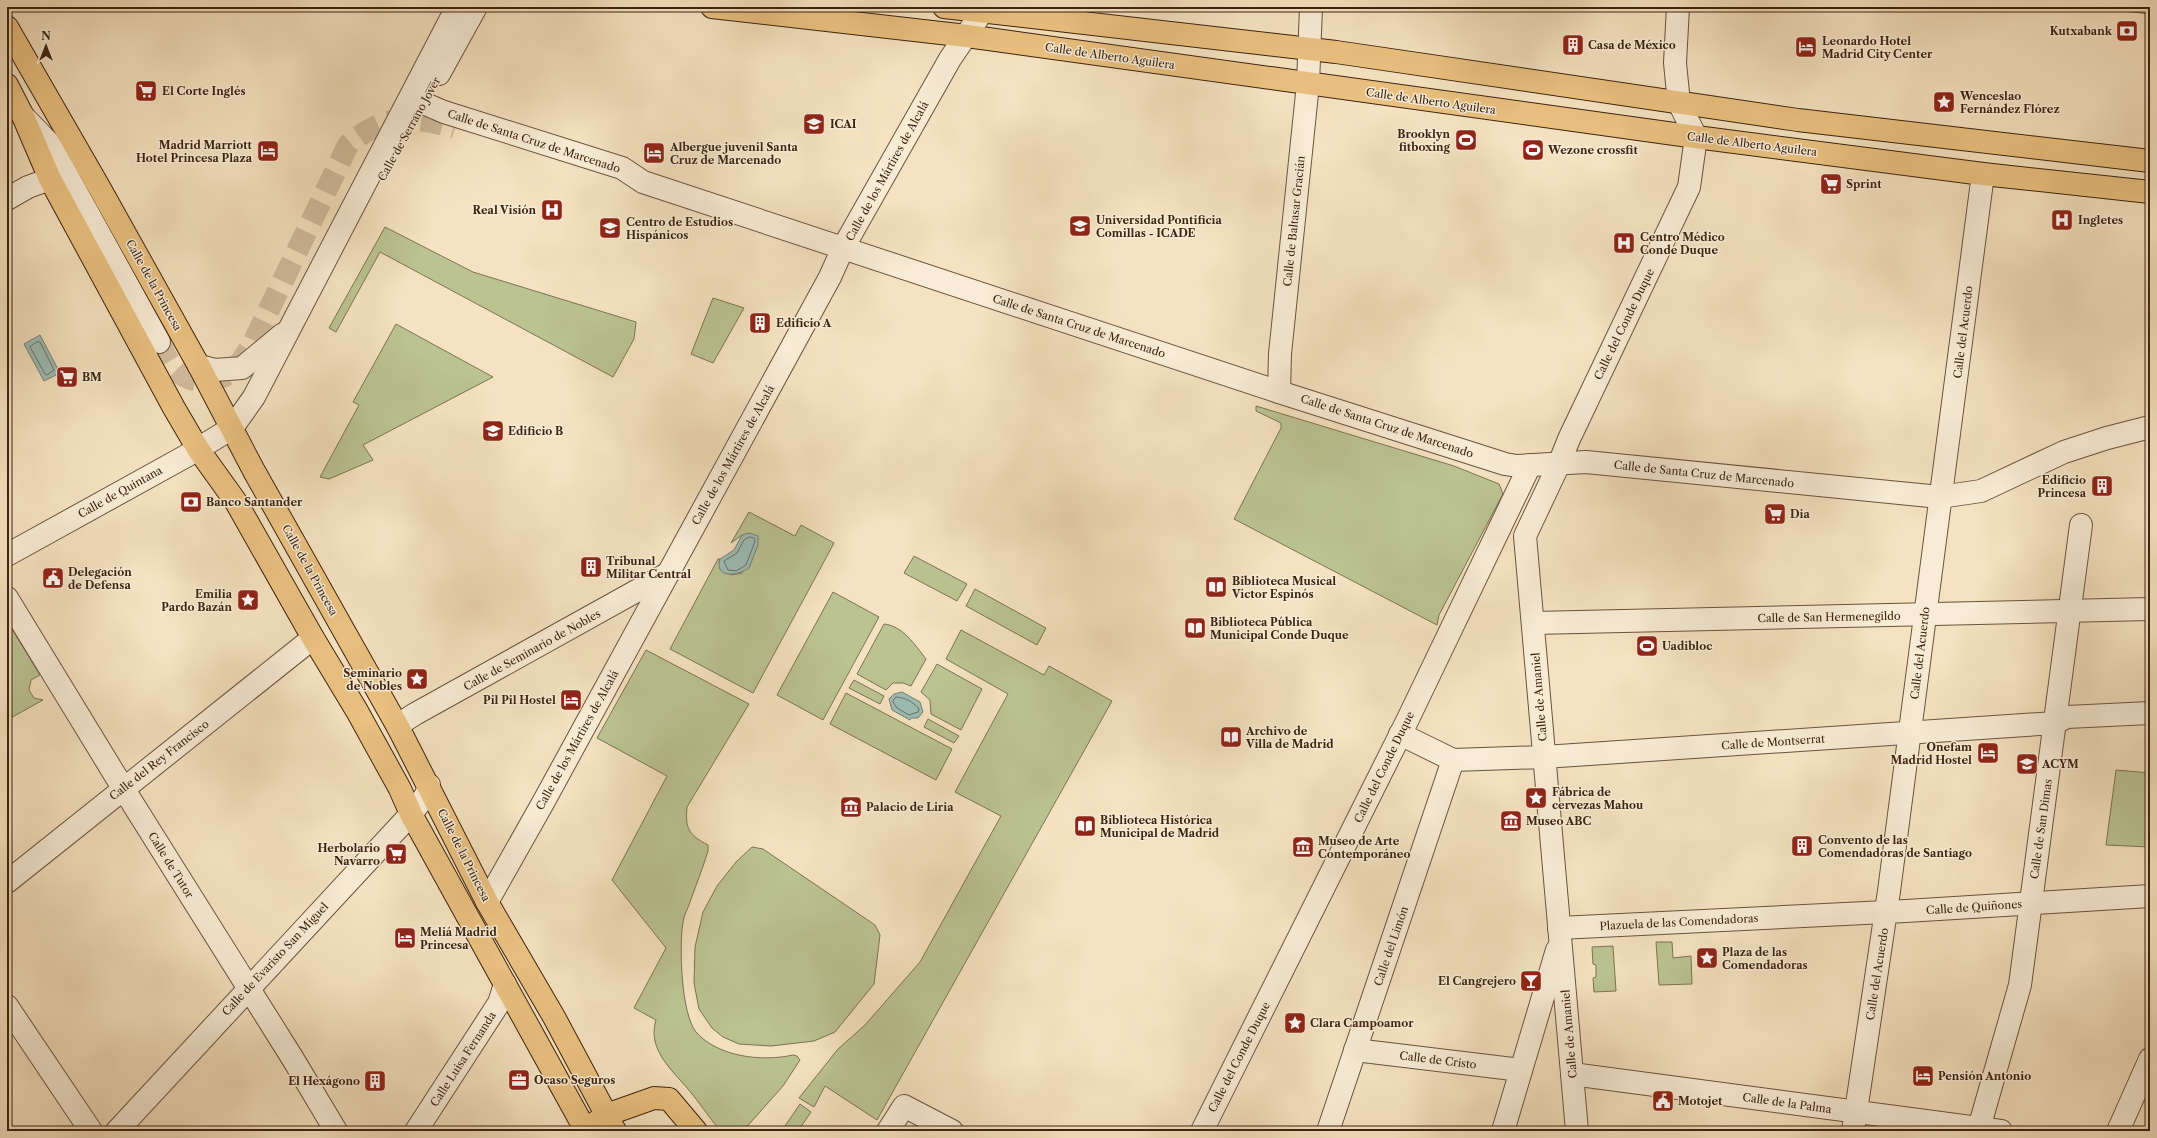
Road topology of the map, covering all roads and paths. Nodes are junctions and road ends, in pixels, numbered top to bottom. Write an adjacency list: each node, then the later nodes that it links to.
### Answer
1 (442, 7): 25 (street, Calle de Serrano Jover)
2 (457, 7): 25 (street, Calle de Serrano Jover)
3 (476, 7): 14 (street, Calle de Serrano Jover)
4 (712, 7): 10 (main road, Calle de Alberto Aguilera)
5 (944, 7): 8 (main road)
6 (1311, 7): 11 (street, Calle de Baltasar Gracián)
7 (1678, 7): 15 (street)
8 (982, 9): 10 (street, Calle de los Mártires de Alcalá); 11 (main road)
9 (7, 27): 29 (main road, Calle de la Princesa)
10 (967, 36): 12 (main road, Calle de Alberto Aguilera); 26 (street, Calle de los Mártires de Alcalá)
11 (1309, 50): 12 (street, Calle de Baltasar Gracián); 15 (main road)
12 (1308, 84): 18 (main road, Calle de Alberto Aguilera); 30 (street, Calle de Baltasar Gracián)
13 (7, 85): 16 (main road, Calle de la Princesa)
14 (423, 103): 22 (street, Calle de Santa Cruz de Marcenado); 25 (street, Calle de Serrano Jover)
15 (1679, 103): 18 (street); 19 (main road)
16 (23, 116): 21 (main road, Calle de la Princesa); 28 (street, Calle de la Princesa)
17 (455, 128): 22 (street, Calle de Santa Cruz de Marcenado)
18 (1696, 137): 20 (main road, Calle de Alberto Aguilera); 34 (street, Calle del Conde Duque)
19 (2150, 161)
20 (1983, 174): 23 (main road, Calle de Alberto Aguilera); 36 (street, Calle del Acuerdo)
21 (50, 179): 24 (street); 33 (main road, Calle de la Princesa)
22 (643, 182): 26 (street, Calle de Santa Cruz de Marcenado)
23 (2150, 192)
24 (7, 199)
25 (334, 244): 27 (street, Calle de Serrano Jover)
26 (843, 248): 30 (street, Calle de Santa Cruz de Marcenado); 41 (street, Calle de los Mártires de Alcalá)
27 (287, 331): 29 (street, Calle de Serrano Jover); 31 (street, Calle de Serrano Jover)
28 (159, 342)
29 (199, 366): 31 (main road, Calle de la Princesa)
30 (1279, 392): 35 (street, Calle de Santa Cruz de Marcenado)
31 (232, 428): 33 (street, Calle de Quintana); 50 (main road, Calle de la Princesa)
32 (2150, 428): 36 (street, Calle de Santa Cruz de Marcenado)
33 (198, 448): 40 (street, Calle de Quintana); 47 (main road, Calle de la Princesa)
34 (1559, 464): 35 (street, Calle de Santa Cruz de Marcenado); 36 (street, Calle de Santa Cruz de Marcenado); 39 (street, Calle de Amaniel)
35 (1530, 465): 38 (street, Calle del Conde Duque)
36 (1940, 497): 45 (street, Calle del Acuerdo)
37 (2081, 526): 44 (street, Calle de San Dimas)
38 (1495, 539): 39 (street); 52 (street, Calle del Conde Duque)
39 (1526, 548): 46 (street, Calle de Amaniel)
40 (7, 555)
41 (668, 574): 50 (street, Calle de Seminario de Nobles); 60 (street, Calle de los Mártires de Alcalá)
42 (7, 598): 56 (street, Calle de Tutor)
43 (2150, 609): 44 (street, Calle de San Hermenegildo)
44 (2068, 611): 45 (street, Calle de San Hermenegildo); 49 (street, Calle de San Dimas)
45 (1925, 615): 46 (street, Calle de San Hermenegildo); 51 (street, Calle del Acuerdo)
46 (1532, 623): 53 (street, Calle de Amaniel)
47 (313, 638): 56 (street, Calle del Rey Francisco); 57 (main road, Calle de la Princesa)
48 (2150, 713): 49 (street, Calle de Montserrat)
49 (2055, 723): 51 (street, Calle de Montserrat); 61 (street, Calle de San Dimas)
50 (398, 728): 55 (main road, Calle de la Princesa)
51 (1910, 733): 53 (street, Calle de Montserrat); 62 (street, Calle del Acuerdo)
52 (1400, 734): 54 (street, Calle de Montserrat); 84 (street, Calle del Conde Duque)
53 (1544, 757): 54 (street, Calle de Montserrat); 64 (street, Calle de Amaniel)
54 (1453, 760): 68 (street, Calle del Limón)
55 (429, 785): 57 (street, Calle de Evaristo San Miguel); 60 (main road, Calle de la Princesa)
56 (123, 788): 58 (street, Calle del Rey Francisco); 66 (street, Calle de Tutor)
57 (411, 814): 65 (main road, Calle de la Princesa); 66 (street, Calle de Evaristo San Miguel)
58 (7, 882)
59 (2150, 896): 61 (street, Calle de Quiñones)
60 (487, 902): 73 (main road, Calle de la Princesa)
61 (2032, 903): 62 (street, Calle de Quiñones); 74 (street, Calle de San Dimas)
62 (1886, 912): 63 (street, Calle de Quiñones); 72 (street, Calle del Acuerdo)
63 (1799, 916): 64 (street, Plazuela de las Comendadoras)
64 (1560, 933): 70 (street, Calle de Amaniel); 71 (street, Calle de Amaniel)
65 (505, 984): 78 (street, Calle Luisa Fernanda); 79 (main road, Calle de la Princesa)
66 (248, 989): 76 (street, Calle de Evaristo San Miguel); 77 (street, Calle de Tutor)
67 (7, 1006): 75 (street)
68 (1355, 1050): 70 (street, Calle de Cristo); 85 (street, Calle del Limón)
69 (2150, 1059): 89 (street)
70 (1521, 1070): 86 (street, Calle de Amaniel)
71 (1572, 1074): 72 (street, Calle de la Palma); 87 (street, Calle de Amaniel)
72 (1854, 1122): 74 (street, Calle de la Palma)
73 (610, 1123): 80 (main road); 81 (main road)
74 (1979, 1128): 88 (street, Calle de la Palma)
75 (91, 1131)
76 (118, 1131)
77 (336, 1131)
78 (416, 1131)
79 (586, 1131)
80 (591, 1131)
81 (696, 1131)
82 (888, 1131): 83 (street)
83 (952, 1131)
84 (1202, 1131)
85 (1328, 1131)
86 (1503, 1131)
87 (1577, 1131)
88 (2001, 1131)
89 (2118, 1131)

